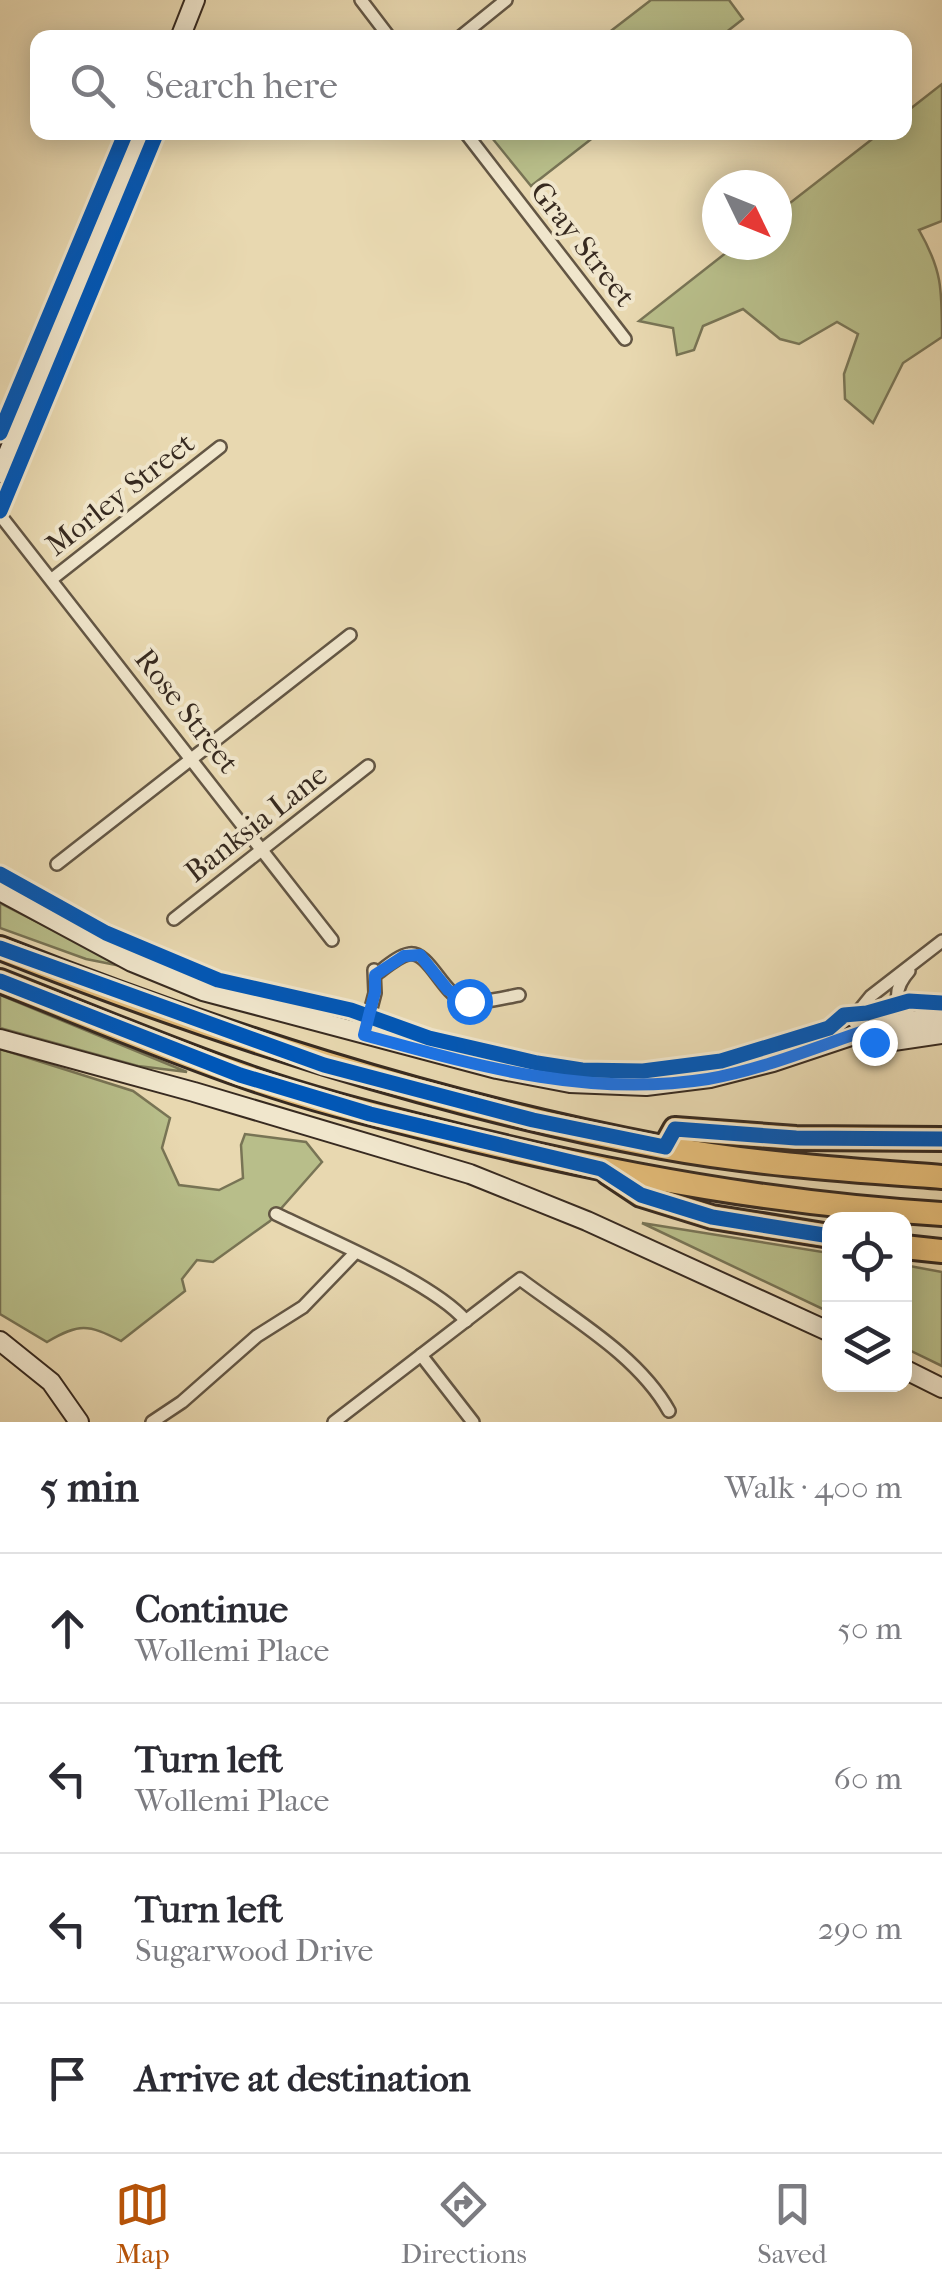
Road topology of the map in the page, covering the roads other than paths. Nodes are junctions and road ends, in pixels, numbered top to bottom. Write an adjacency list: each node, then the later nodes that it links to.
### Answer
1 (195, 0): 4 (street)
2 (360, 0): 5 (street)
3 (506, 0): 6 (street)
4 (183, 30)
5 (384, 30)
6 (469, 30)
7 (137, 140): 11 (street)
8 (471, 140): 9 (street, Gray Street)
9 (625, 339)
10 (220, 448): 13 (street, Morley Street)
11 (0, 472)
12 (0, 516): 13 (street, Rose Street)
13 (52, 580): 15 (street, Rose Street)
14 (350, 634): 15 (street)
15 (192, 760): 17 (street, Rose Street); 18 (street)
16 (368, 766): 17 (street, Banksia Lane)
17 (263, 848): 20 (street, Banksia Lane); 21 (street, Rose Street)
18 (58, 864)
19 (0, 891): 30 (street)
20 (174, 919)
21 (332, 940)
22 (942, 942): 27 (street); 28 (street)
23 (0, 948): 33 (highway)
24 (0, 980): 34 (highway)
25 (518, 996): 30 (street)
26 (942, 1017): 27 (street)
27 (916, 1019): 28 (street)
28 (861, 1032): 29 (street); 30 (street)
29 (942, 1034)
30 (364, 1035)
31 (0, 1039): 43 (street)
32 (942, 1138): 33 (highway)
33 (665, 1147): 35 (highway)
34 (601, 1169): 37 (highway); 38 (highway)
35 (942, 1176)
36 (276, 1214): 41 (street)
37 (942, 1214)
38 (822, 1235)
39 (912, 1248): 40 (highway)
40 (942, 1251)
41 (355, 1253): 42 (street); 50 (street)
42 (466, 1321): 45 (street); 48 (street)
43 (822, 1328)
44 (0, 1341): 49 (street)
45 (422, 1355): 51 (street); 52 (street)
46 (912, 1373): 47 (street)
47 (942, 1388)
48 (669, 1411)
49 (79, 1422)
50 (152, 1422)
51 (334, 1422)
52 (473, 1422)

